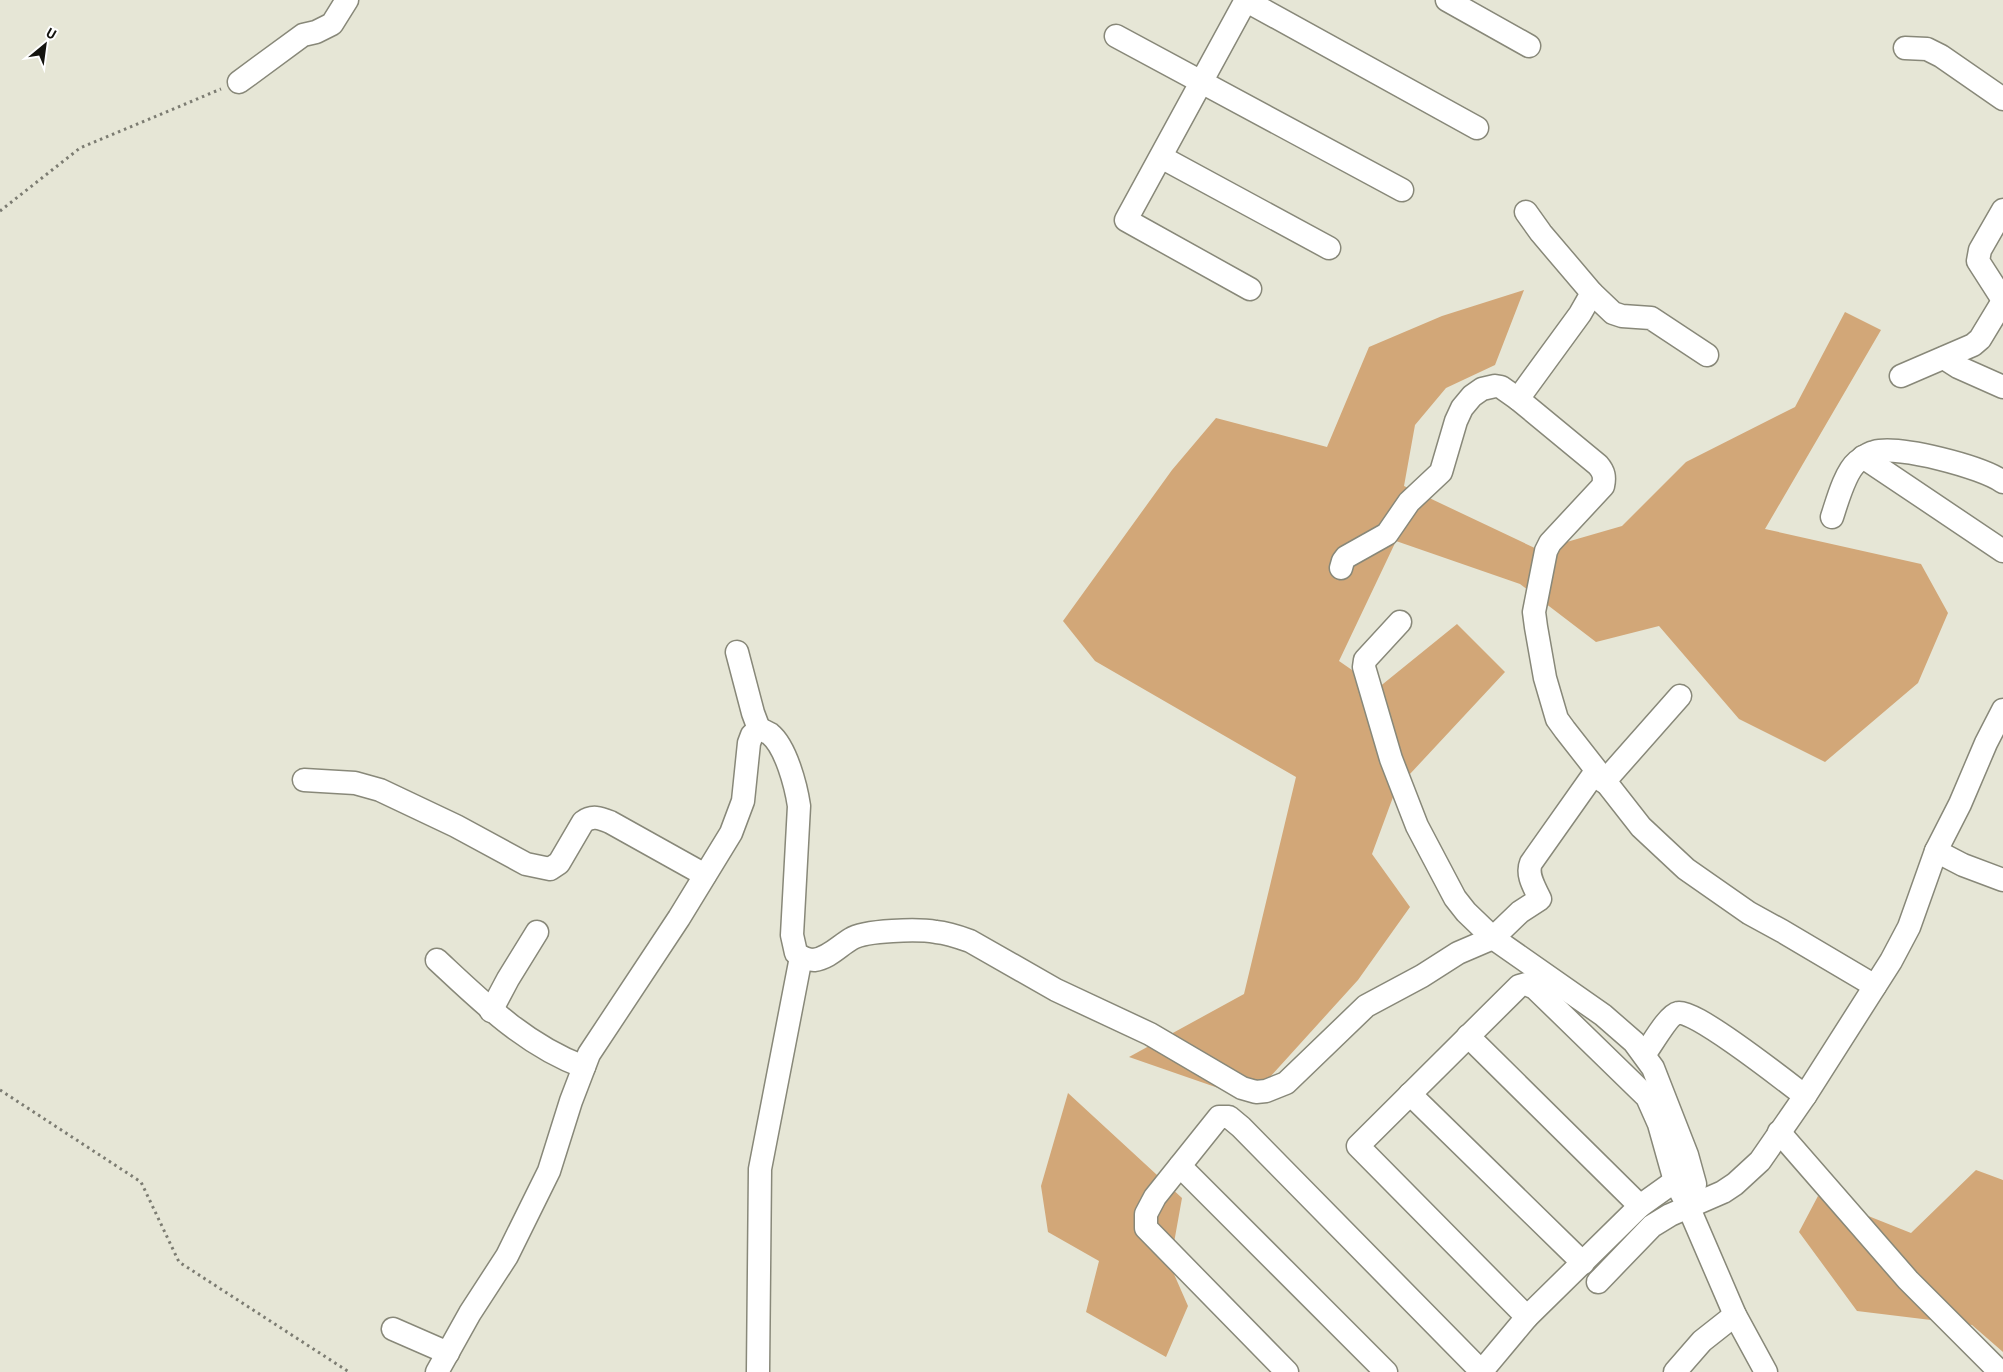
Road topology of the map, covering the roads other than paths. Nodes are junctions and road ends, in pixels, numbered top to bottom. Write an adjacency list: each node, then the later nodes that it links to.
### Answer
1 (347, 0): 7 (street)
2 (1245, 0): 8 (street); 10 (street)
3 (1447, 0): 5 (street)
4 (1116, 36): 8 (street)
5 (1529, 46)
6 (1905, 48): 9 (street)
7 (239, 82)
8 (1201, 82): 11 (street); 12 (street)
9 (2003, 98)
10 (1477, 128)
11 (1161, 157): 15 (street); 16 (street)
12 (1402, 190)
13 (2003, 210): 18 (street)
14 (1526, 212): 17 (street)
15 (1329, 248)
16 (1250, 289)
17 (1592, 293): 19 (street); 23 (street)
18 (2003, 300): 20 (street)
19 (1707, 355)
20 (1944, 358): 21 (street); 22 (street)
21 (1901, 376)
22 (2003, 387)
23 (1518, 398): 28 (street); 34 (street)
24 (1863, 457): 25 (street); 26 (street); 27 (street)
25 (2003, 482)
26 (1832, 517)
27 (2003, 551)
28 (1341, 568)
29 (1400, 622): 40 (street)
30 (737, 652): 33 (street)
31 (1680, 696): 34 (street)
32 (2003, 710): 36 (street)
33 (759, 729): 37 (street); 41 (street)
34 (1600, 777): 40 (street); 43 (street)
35 (304, 780): 37 (street)
36 (1936, 851): 38 (street); 43 (street)
37 (705, 875): 47 (street)
38 (2003, 880)
39 (537, 932): 44 (street)
40 (1493, 938): 41 (street); 46 (street)
41 (802, 957): 61 (street)
42 (437, 960): 44 (street)
43 (1875, 986): 49 (street)
44 (491, 1011): 47 (street)
45 (1468, 1036): 48 (street); 52 (street); 53 (street)
46 (1644, 1054): 49 (street); 54 (street)
47 (584, 1067): 60 (street)
48 (1410, 1094): 55 (street); 58 (street)
49 (1805, 1096): 50 (street)
50 (1779, 1132): 54 (street); 67 (street)
51 (1180, 1166): 62 (street); 63 (street); 64 (street)
52 (1675, 1181): 53 (street); 54 (street)
53 (1640, 1206): 55 (street)
54 (1688, 1206): 56 (street); 57 (street)
55 (1583, 1263): 58 (street)
56 (1598, 1282)
57 (1735, 1315): 65 (street); 66 (street)
58 (1527, 1317): 64 (street)
59 (393, 1329): 60 (street)
60 (443, 1363)
61 (758, 1372)
62 (1287, 1372)
63 (1386, 1372)
64 (1481, 1372)
65 (1675, 1372)
66 (1766, 1372)
67 (2000, 1372)

